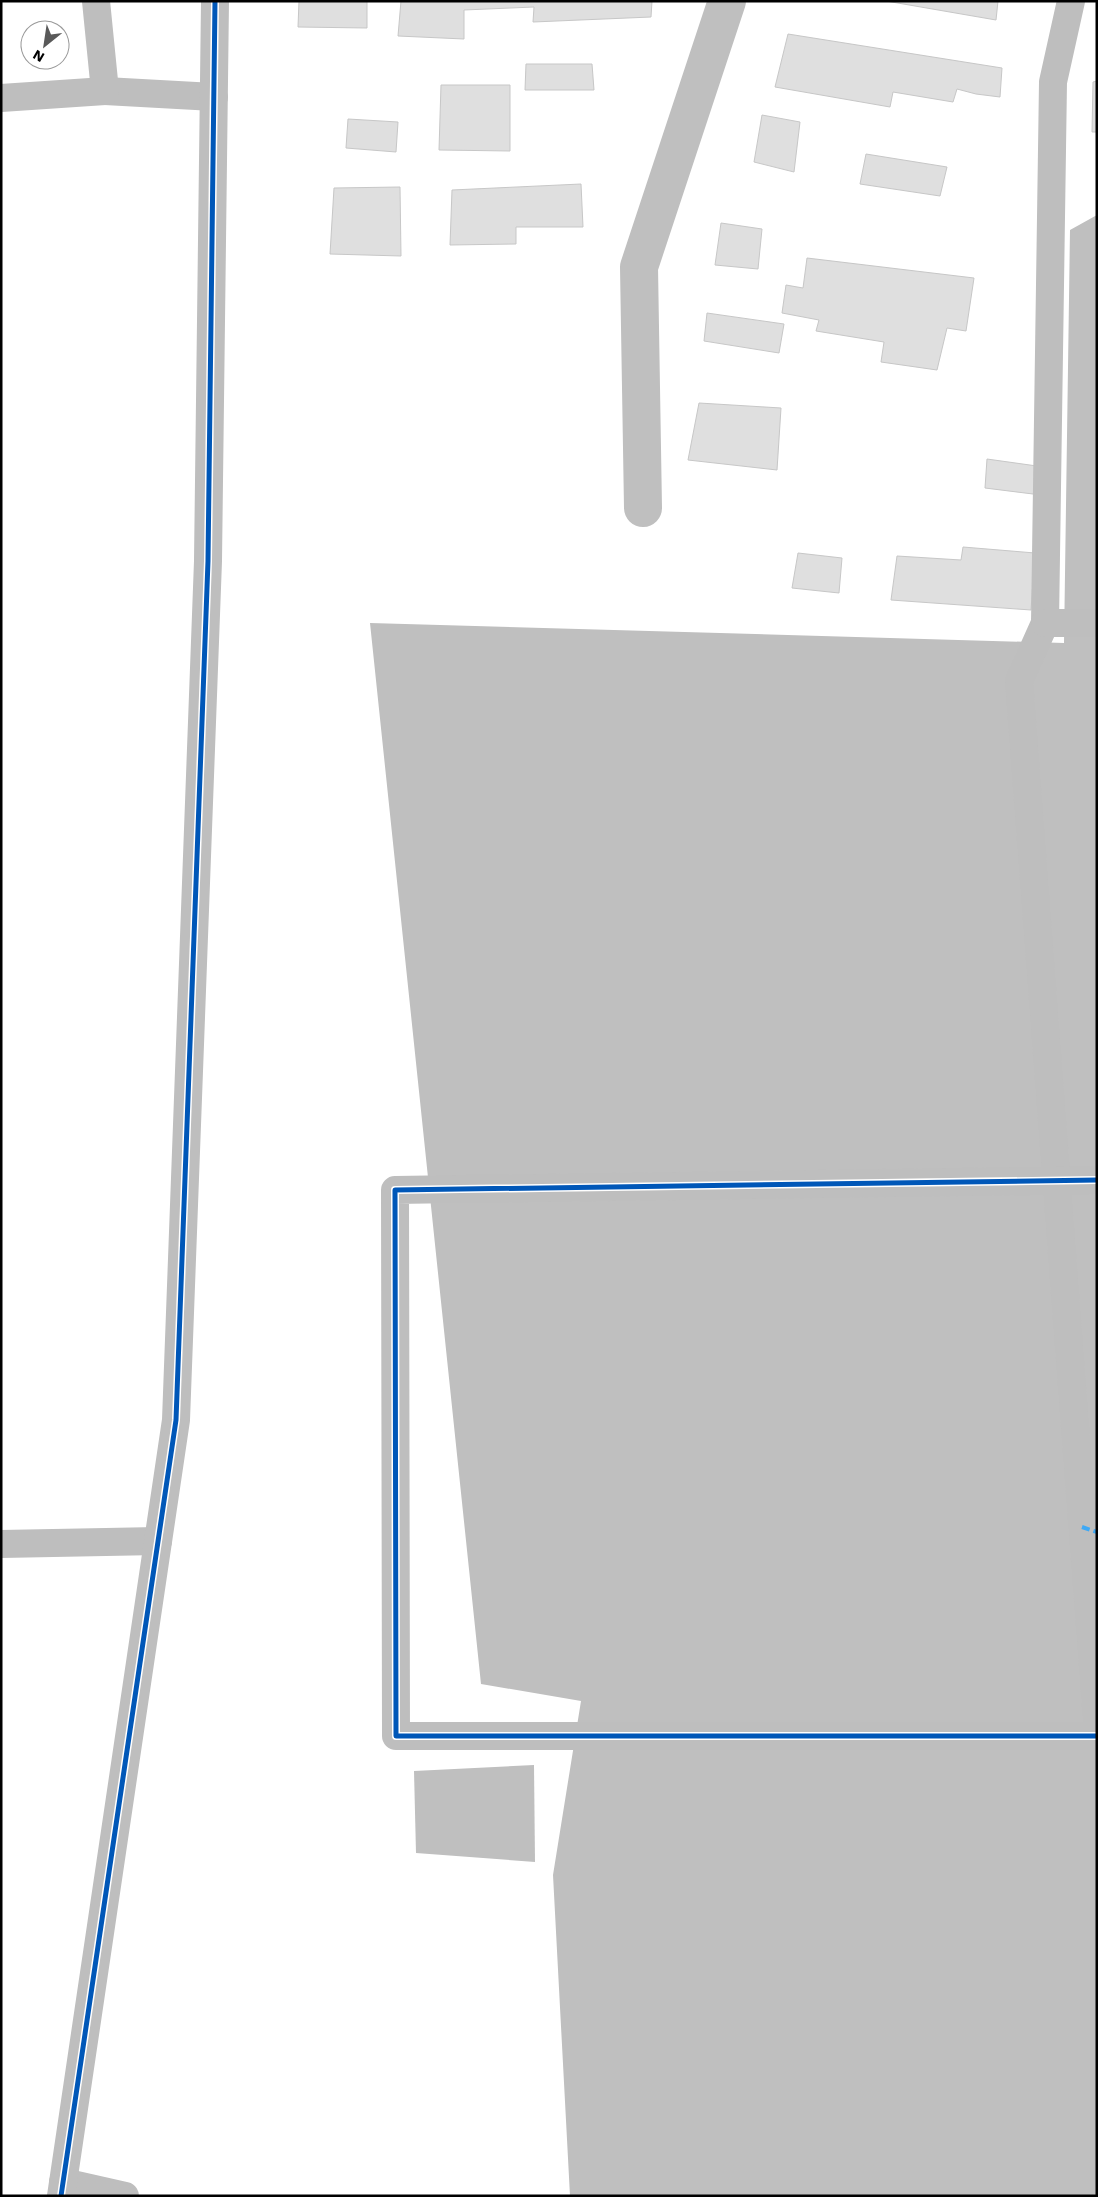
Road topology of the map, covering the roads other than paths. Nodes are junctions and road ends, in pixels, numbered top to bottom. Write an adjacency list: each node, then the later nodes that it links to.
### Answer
1 (96, 1): 4 (street)
2 (215, 1): 5 (street)
3 (1071, 1): 7 (street)
4 (105, 91): 5 (street); 6 (street)
5 (214, 97): 11 (street)
6 (1, 98)
7 (1045, 622): 8 (street); 10 (street)
8 (1097, 623)
9 (1097, 1180): 10 (street)
10 (1056, 1181): 13 (street); 14 (street)
11 (158, 1541): 12 (street); 15 (street)
12 (1, 1544)
13 (1097, 1720)
14 (1097, 1736)
15 (62, 2189): 16 (street)
16 (125, 2196)

